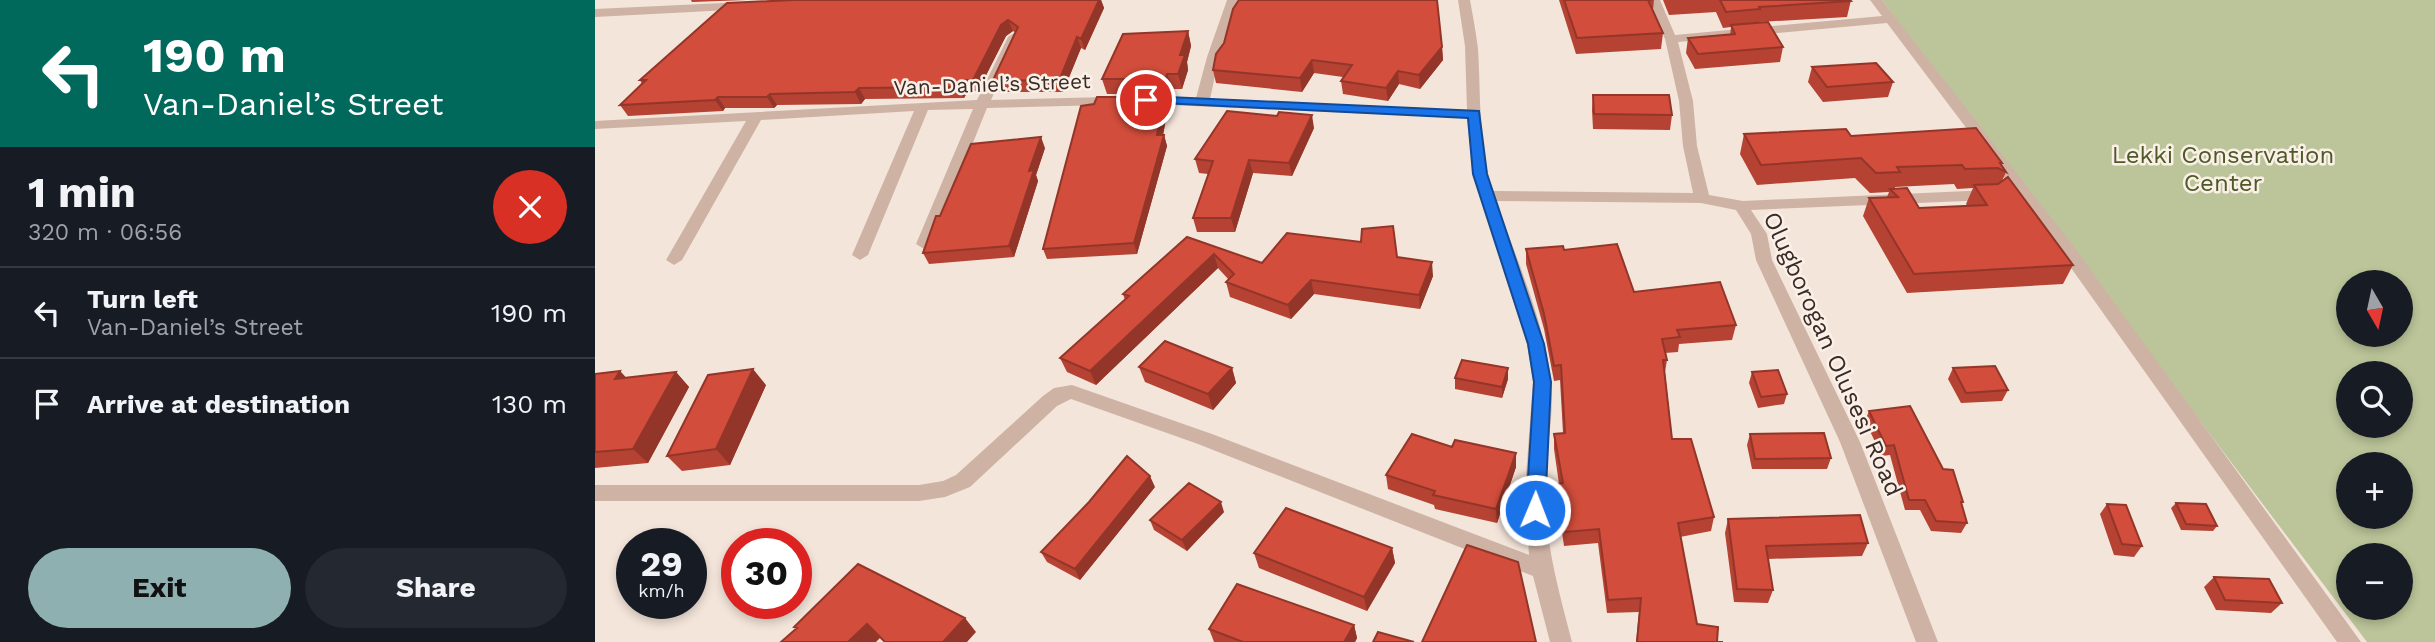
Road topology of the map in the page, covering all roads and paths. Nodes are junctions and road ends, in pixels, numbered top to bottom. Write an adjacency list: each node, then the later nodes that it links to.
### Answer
1 (1233, 0): 11 (street)
2 (1464, 0): 14 (street)
3 (1654, 0): 10 (street)
4 (1876, 0): 8 (street)
5 (740, 3): 6 (street); 7 (street)
6 (762, 6)
7 (595, 13)
8 (1891, 19): 10 (street); 28 (street)
9 (1014, 37): 12 (street)
10 (1671, 39): 19 (street)
11 (1202, 102): 12 (street, Van-Daniel’s Street); 14 (street, Van-Daniel’s Street)
12 (982, 104): 13 (street, Van-Daniel’s Street); 21 (street)
13 (923, 107): 15 (street, Van-Daniel’s Street); 22 (street)
14 (1474, 114): 18 (street)
15 (756, 116): 16 (street, Van-Daniel’s Street); 23 (street)
16 (595, 125)
17 (1990, 195): 20 (street)
18 (1488, 196): 19 (street, Olugborogan Olusesi Road); 25 (street)
19 (1702, 198): 20 (street, Olugborogan Olusesi Road)
20 (1743, 206): 27 (street, Olugborogan Olusesi Road)
21 (924, 244)
22 (860, 255)
23 (674, 260)
24 (595, 493): 25 (street)
25 (1542, 570): 26 (street)
26 (1561, 642)
27 (1927, 642)
28 (2350, 642)

